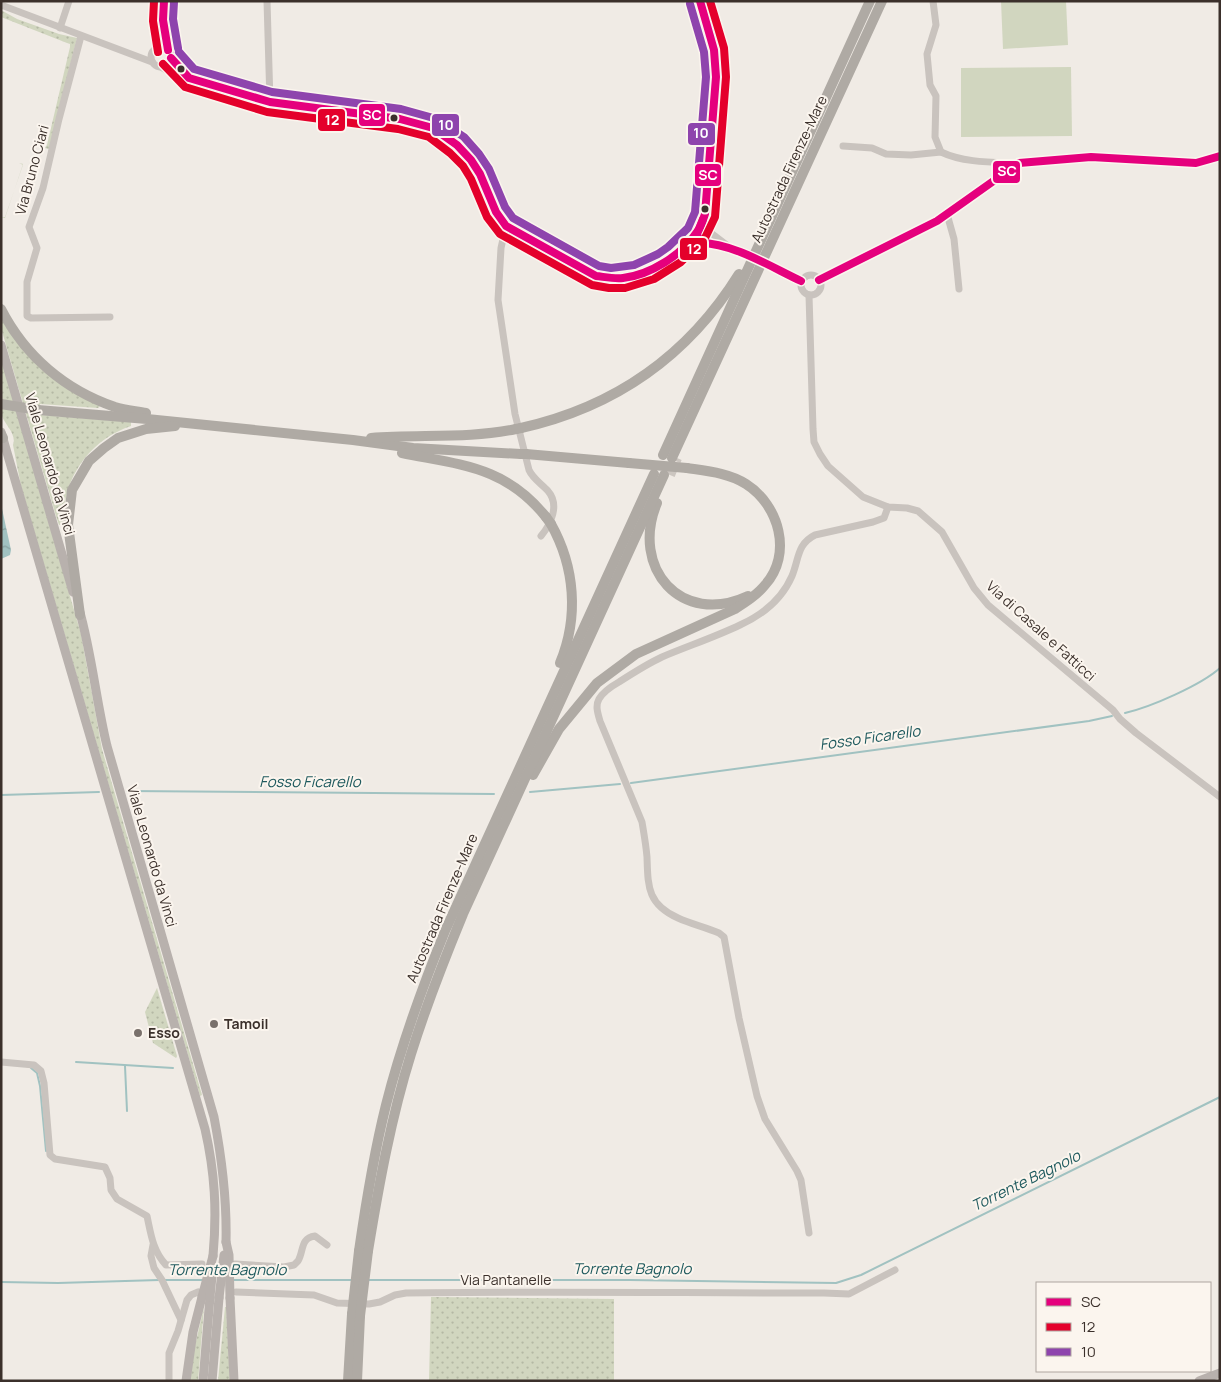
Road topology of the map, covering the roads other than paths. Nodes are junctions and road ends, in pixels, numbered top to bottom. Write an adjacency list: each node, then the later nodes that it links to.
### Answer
1 (69, 1): 10 (street)
2 (164, 1): 9 (street)
3 (267, 1): 19 (street)
4 (700, 1): 24 (street)
5 (870, 1): 29 (highway, Autostrada Firenze-Mare)
6 (882, 1): 29 (highway, Autostrada Firenze-Mare)
7 (933, 1): 21 (street)
8 (1, 5): 10 (street)
9 (163, 20): 12 (street); 13 (street)
10 (60, 28): 11 (street)
11 (81, 36): 14 (street); 38 (street, Via Bruno Ciari)
12 (154, 50): 13 (street); 14 (street); 16 (street)
13 (168, 50): 15 (street)
14 (136, 57): 16 (street)
15 (171, 58): 17 (street); 18 (street)
16 (152, 62): 17 (street)
17 (161, 67): 18 (street)
18 (190, 78): 19 (street)
19 (270, 102): 26 (street)
20 (843, 146): 21 (street)
21 (941, 152): 23 (street)
22 (1220, 156): 23 (street)
23 (1019, 163): 25 (street)
24 (705, 214): 27 (street); 28 (street)
25 (947, 214): 33 (street); 35 (street)
26 (506, 226): 32 (street); 46 (street)
27 (698, 232): 28 (street); 30 (street); 32 (street)
28 (710, 232): 30 (street); 31 (street)
29 (763, 235): 43 (highway)
30 (704, 243): 31 (street); 32 (street)
31 (732, 249): 34 (street, bridge)
32 (680, 251)
33 (820, 280): 34 (street); 36 (street)
34 (801, 281): 36 (street)
35 (959, 289)
36 (809, 295): 45 (street, Via di Casale e Fatticci)
37 (1, 309): 41 (highway)
38 (110, 317)
39 (1, 345): 48 (main road, Viale Leonardo da Vinci)
40 (1, 404): 41 (highway, bridge)
41 (198, 424): 43 (highway); 48 (highway)
42 (2, 434): 62 (main road, Viale Leonardo da Vinci, bridge)
43 (353, 440): 47 (highway, bridge); 49 (highway)
44 (662, 475): 47 (highway); 49 (highway, Autostrada Firenze-Mare); 51 (highway, Autostrada Firenze-Mare)
45 (888, 507): 50 (street, Via di Casale e Fatticci); 53 (street)
46 (541, 536)
47 (765, 585): 51 (highway)
48 (80, 615): 54 (main road, Viale Leonardo da Vinci)
49 (534, 735): 57 (highway, Autostrada Firenze-Mare)
50 (1220, 797)
51 (509, 815): 57 (highway, Autostrada Firenze-Mare)
52 (1, 1062): 56 (street)
53 (809, 1233)
54 (226, 1242): 61 (main road, bridge); 62 (main road, Viale Leonardo da Vinci, bridge)
55 (327, 1244): 59 (street)
56 (153, 1245): 58 (street); 64 (street)
57 (364, 1251): 63 (highway, Autostrada Firenze-Mare, bridge)
58 (202, 1264)
59 (235, 1264)
60 (895, 1270): 61 (street, Via Pantanelle)
61 (233, 1295): 70 (main road)
62 (207, 1296): 64 (street); 67 (main road); 68 (main road, Viale Leonardo da Vinci); 69 (main road, Viale Leonardo da Vinci)
63 (356, 1315): 71 (highway, Autostrada Firenze-Mare); 72 (highway, Autostrada Firenze-Mare)
64 (181, 1320): 66 (street)
65 (1220, 1373): 73 (main road)
66 (169, 1381)
67 (186, 1381)
68 (203, 1381)
69 (212, 1381)
70 (234, 1381)
71 (348, 1381)
72 (358, 1381)
73 (1199, 1381)

